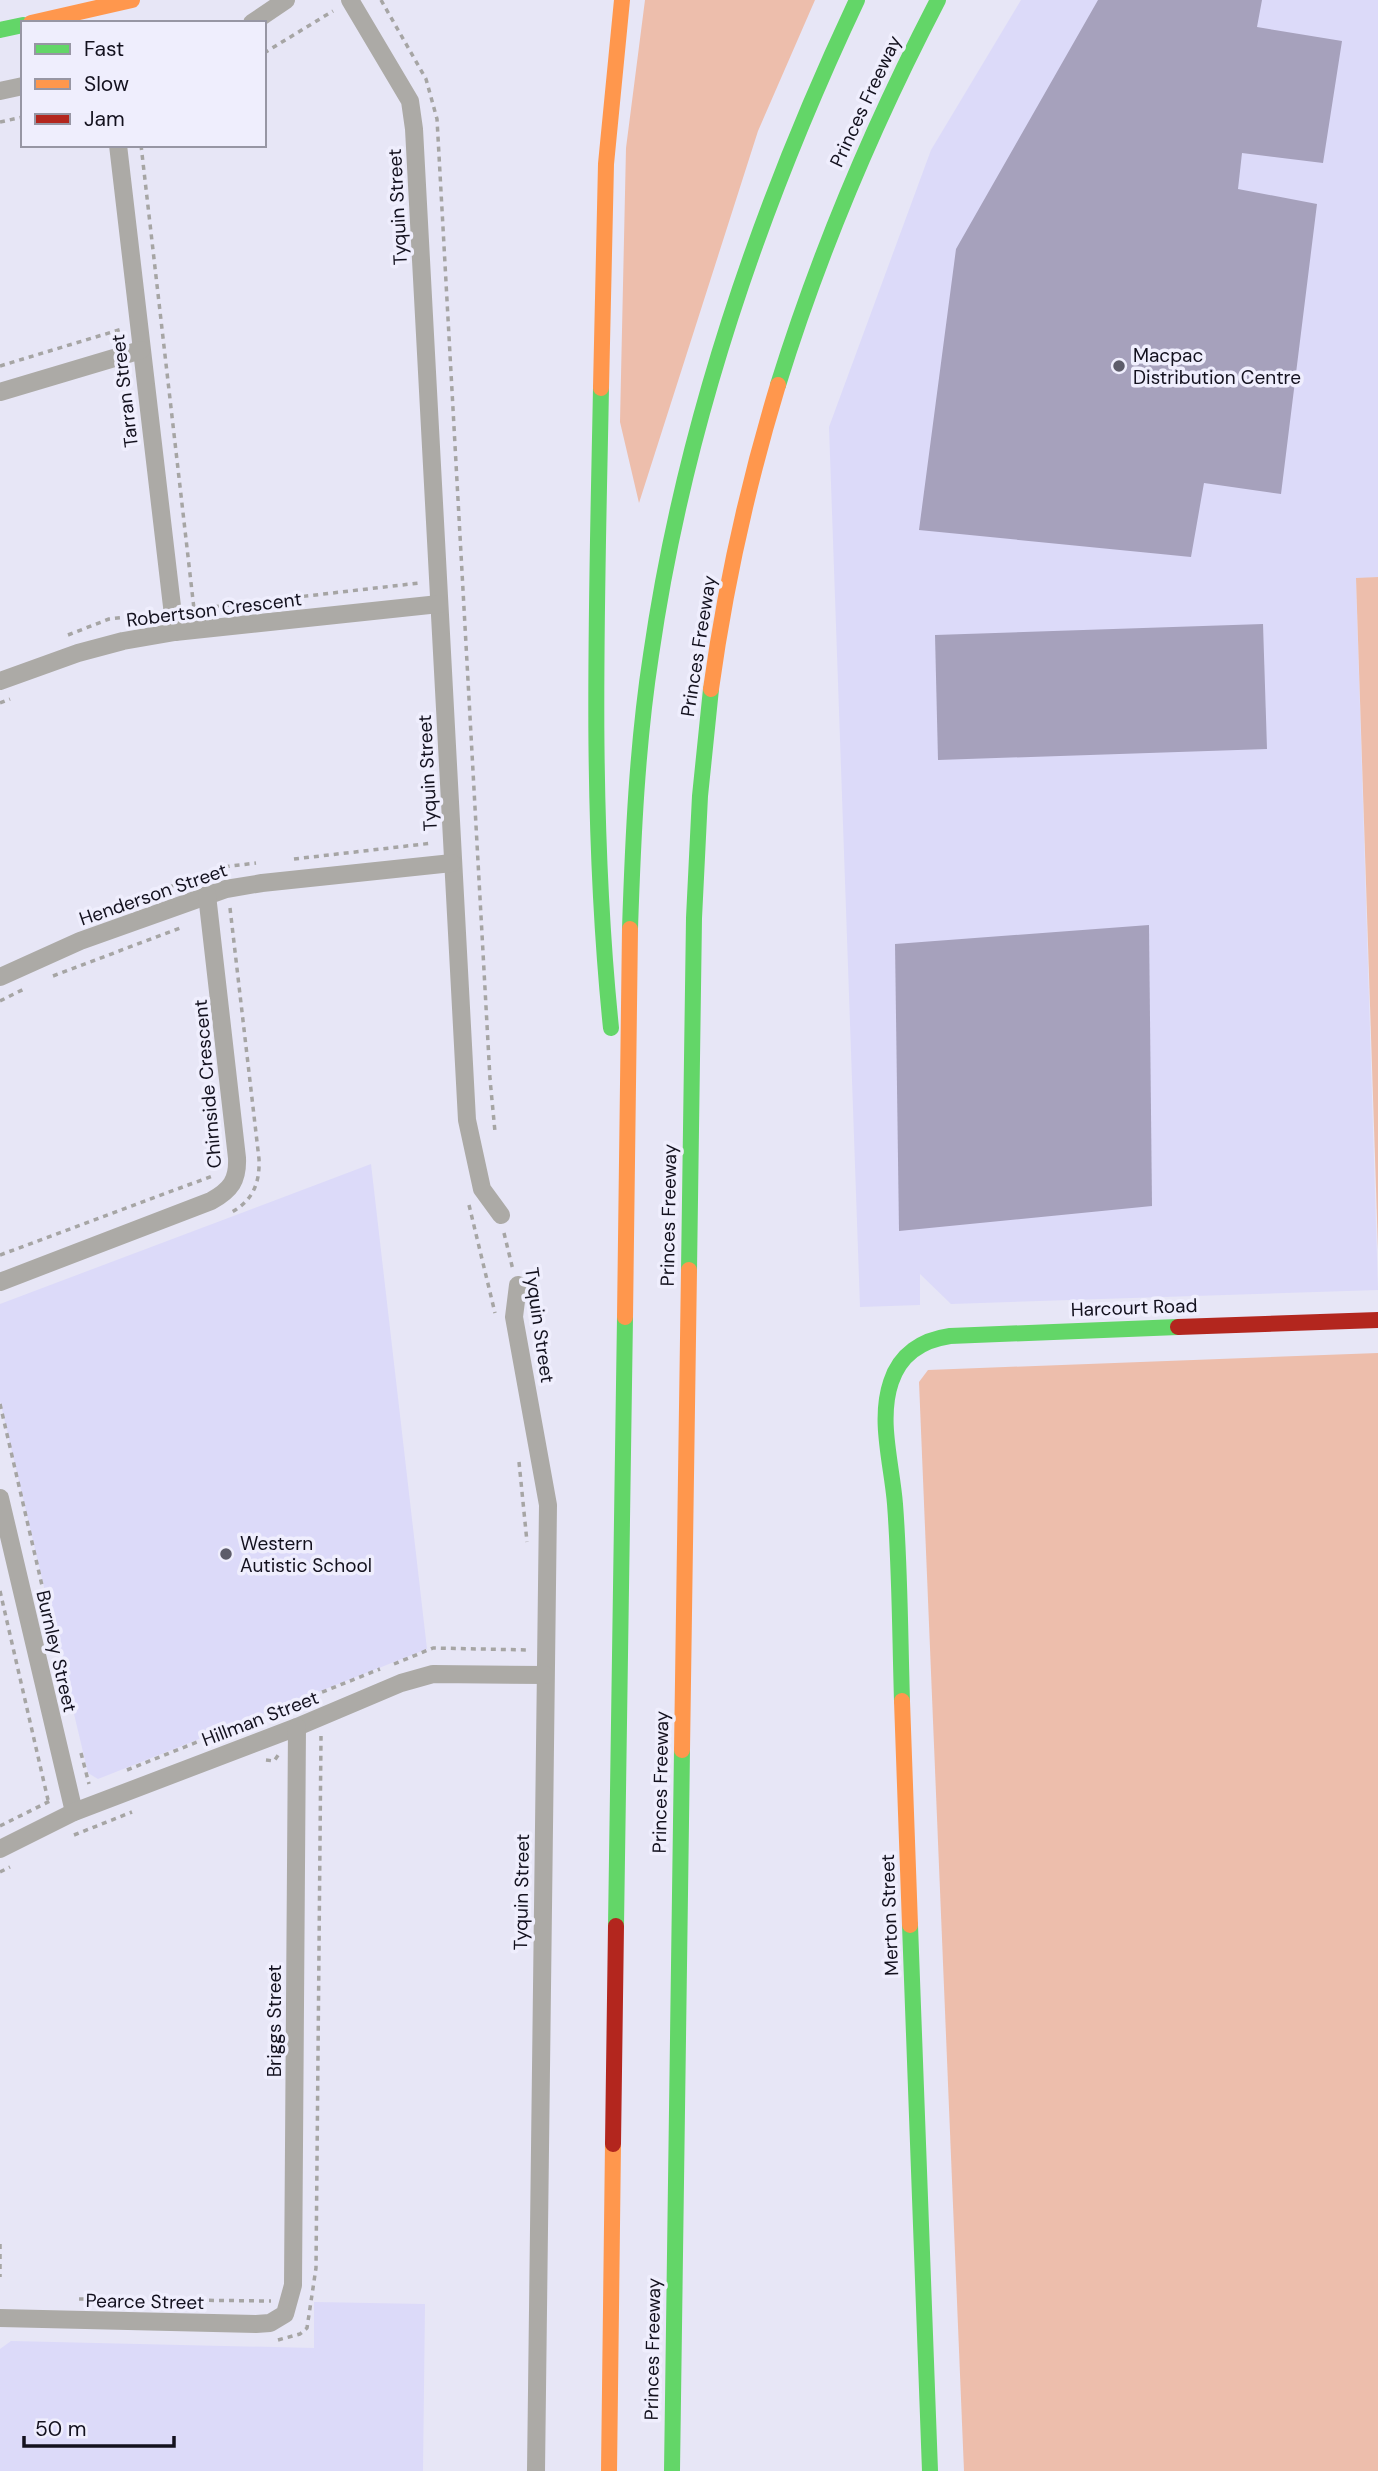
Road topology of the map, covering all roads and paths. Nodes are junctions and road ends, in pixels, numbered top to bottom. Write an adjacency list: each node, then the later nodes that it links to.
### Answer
1 (132, 0): 8 (main road)
2 (286, 0): 9 (street)
3 (350, 0): 20 (street, Tyquin Street)
4 (380, 0): 33 (path)
5 (622, 0): 34 (main road)
6 (857, 0): 34 (main road)
7 (938, 0): 70 (main road, Princes Freeway)
8 (40, 21)
9 (255, 21)
10 (21, 25): 11 (main road)
11 (0, 30)
12 (21, 86): 13 (street)
13 (0, 91)
14 (21, 117): 15 (path)
15 (0, 122)
16 (118, 147): 18 (street, Tarran Street)
17 (141, 147): 21 (path)
18 (141, 351): 19 (street); 22 (street, Tarran Street)
19 (0, 392)
20 (439, 604): 22 (street, Robertson Crescent); 26 (street, Tyquin Street)
21 (194, 609)
22 (174, 632): 23 (street, Robertson Crescent)
23 (0, 681)
24 (11, 699): 25 (path)
25 (0, 703)
26 (452, 863): 27 (street, Henderson Street); 37 (street, Tyquin Street)
27 (206, 895): 28 (street, Chirnside Crescent); 29 (street, Henderson Street)
28 (211, 914): 30 (path); 36 (path); 39 (street, Chirnside Crescent)
29 (0, 977)
30 (46, 979)
31 (24, 989): 32 (path)
32 (0, 1001)
33 (495, 1132)
34 (626, 1173): 69 (main road)
35 (215, 1175): 38 (path)
36 (228, 1214)
37 (501, 1215): 40 (path, Tyquin Street)
38 (0, 1255)
39 (0, 1282)
40 (518, 1285): 47 (street, Tyquin Street)
41 (1378, 1320): 42 (main road, Harcourt Road)
42 (900, 1361): 71 (main road, Merton Street)
43 (0, 1404): 46 (path)
44 (0, 1498): 57 (street, Burnley Street)
45 (0, 1591): 55 (path)
46 (57, 1649)
47 (545, 1675): 48 (street, Hillman Street); 68 (street, Tyquin Street)
48 (297, 1727): 50 (street, Briggs Street); 57 (street, Hillman Street)
49 (79, 1742): 54 (path)
50 (297, 1746): 51 (path); 65 (street, Briggs Street); 67 (path)
51 (274, 1761): 52 (path); 53 (path)
52 (255, 1764)
53 (280, 1768)
54 (89, 1784)
55 (49, 1801)
56 (134, 1811): 58 (path)
57 (74, 1812): 59 (street, Hillman Street)
58 (69, 1837)
59 (0, 1849)
60 (12, 1866): 61 (path)
61 (0, 1872)
62 (0, 2244): 63 (path)
63 (0, 2277)
64 (68, 2299): 65 (path)
65 (279, 2307): 66 (street, Pearce Street)
66 (0, 2318)
67 (273, 2341)
68 (536, 2471)
69 (609, 2471)
70 (672, 2471)
71 (930, 2471)

